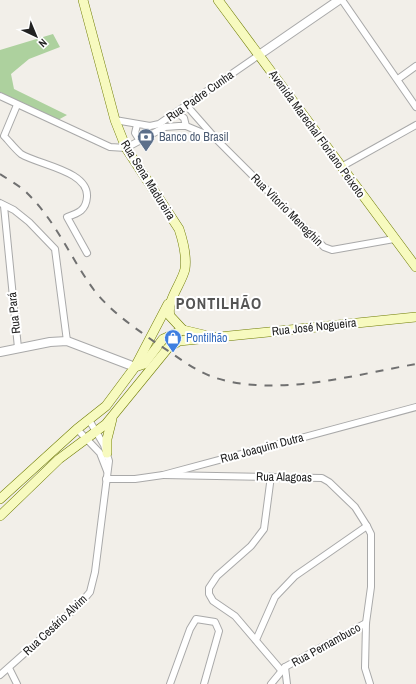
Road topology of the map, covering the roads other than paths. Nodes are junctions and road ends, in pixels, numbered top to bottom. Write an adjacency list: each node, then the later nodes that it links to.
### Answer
1 (83, 0): 12 (main road, Rua Sena Madureira)
2 (218, 0): 4 (main road, Avenida Marechal Floriano Peixoto)
3 (337, 1): 4 (street); 6 (street)
4 (259, 55): 9 (street, Rua Padre Cunha); 19 (main road, Avenida Marechal Floriano Peixoto)
5 (416, 66): 6 (street)
6 (398, 79): 10 (street)
7 (0, 96): 8 (street)
8 (17, 105): 18 (street); 22 (street)
9 (187, 106): 11 (street, Rua Padre Cunha); 16 (street, Rua Vitorio Meneghin)
10 (416, 107)
11 (177, 113): 13 (street, Rua Padre Cunha); 15 (street)
12 (115, 120): 13 (street, Rua Padre Cunha); 18 (main road, Rua Sena Madureira)
13 (137, 125): 17 (street)
14 (416, 125): 19 (street)
15 (186, 126): 16 (street, Rua Vitorio Meneghin); 17 (street, Rua Vitorio Meneghin)
16 (216, 139): 21 (street, Rua Vitorio Meneghin)
17 (140, 141): 18 (street)
18 (126, 148): 24 (main road, Rua Sena Madureira)
19 (341, 167): 21 (main road, Avenida Marechal Floriano Peixoto)
20 (2, 205): 28 (street); 29 (street, Rua Pará)
21 (394, 239): 23 (main road, Avenida Marechal Floriano Peixoto)
22 (87, 253)
23 (416, 267)
24 (176, 291): 26 (main road); 31 (main road)
25 (416, 317): 27 (main road, Rua José Nogueira)
26 (184, 330): 27 (main road); 31 (main road)
27 (213, 338): 33 (main road, Rua José Nogueira)
28 (67, 341): 29 (street); 31 (street)
29 (18, 348): 30 (street)
30 (0, 352)
31 (136, 367): 34 (main road)
32 (416, 406): 40 (street, Rua Joaquim Dutra)
33 (113, 416): 36 (main road, Rua José Nogueira); 38 (main road)
34 (89, 420): 35 (main road); 36 (street)
35 (77, 430): 37 (street); 43 (main road)
36 (96, 432): 37 (main road, Rua José Nogueira); 38 (street)
37 (87, 439): 39 (street); 44 (main road, Rua José Nogueira)
38 (107, 453): 39 (street)
39 (106, 471): 42 (street, Rua Cesário Alvim)
40 (163, 475): 41 (street, Rua Alagoas); 42 (street, Rua Joaquim Dutra)
41 (271, 476): 45 (street, Rua Alagoas); 47 (street)
42 (106, 479): 48 (street, Rua Cesário Alvim)
43 (0, 500)
44 (0, 516)
45 (368, 526): 46 (street, Rua Alagoas); 47 (street)
46 (366, 623): 49 (street, Rua Pernambuco); 56 (street, Rua Alagoas)
47 (256, 640): 49 (street)
48 (9, 668): 50 (street, Rua Cesário Alvim); 51 (street)
49 (283, 669): 54 (street); 55 (street)
50 (0, 675)
51 (17, 684)
52 (170, 684): 53 (street)
53 (204, 684)
54 (271, 684)
55 (287, 684)
56 (370, 684)

